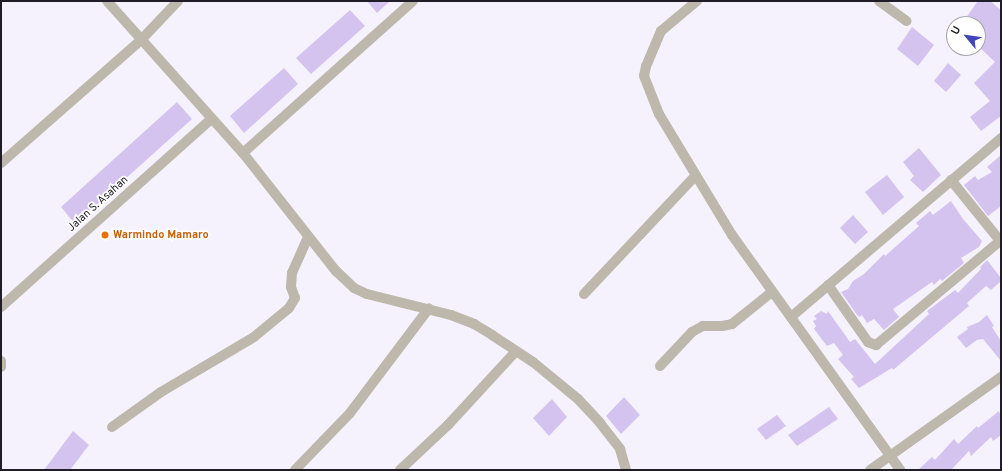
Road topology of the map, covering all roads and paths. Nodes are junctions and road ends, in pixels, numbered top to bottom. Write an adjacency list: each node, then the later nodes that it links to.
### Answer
1 (107, 1): 7 (street)
2 (178, 1): 7 (street)
3 (413, 1): 10 (street)
4 (698, 1): 12 (street)
5 (879, 1): 6 (street)
6 (907, 21)
7 (141, 40): 8 (street); 11 (street)
8 (212, 119): 10 (street); 19 (street, Jalan S. Asahan)
9 (1001, 138): 13 (street)
10 (243, 152): 14 (street)
11 (1, 163)
12 (696, 175): 17 (street); 18 (street)
13 (951, 180): 15 (street); 16 (street)
14 (308, 237): 20 (street); 27 (street)
15 (1001, 242): 16 (street)
16 (828, 285): 21 (street)
17 (772, 292): 21 (street); 24 (street)
18 (584, 294)
19 (1, 307)
20 (429, 308): 22 (street); 29 (street)
21 (791, 317): 28 (street)
22 (516, 351): 30 (street); 31 (street)
23 (1, 361): 25 (street)
24 (660, 366)
25 (1, 367)
26 (1001, 377): 28 (street)
27 (112, 427)
28 (889, 455): 32 (street); 33 (street)
29 (295, 470)
30 (400, 470)
31 (626, 470)
32 (870, 470)
33 (900, 470)

